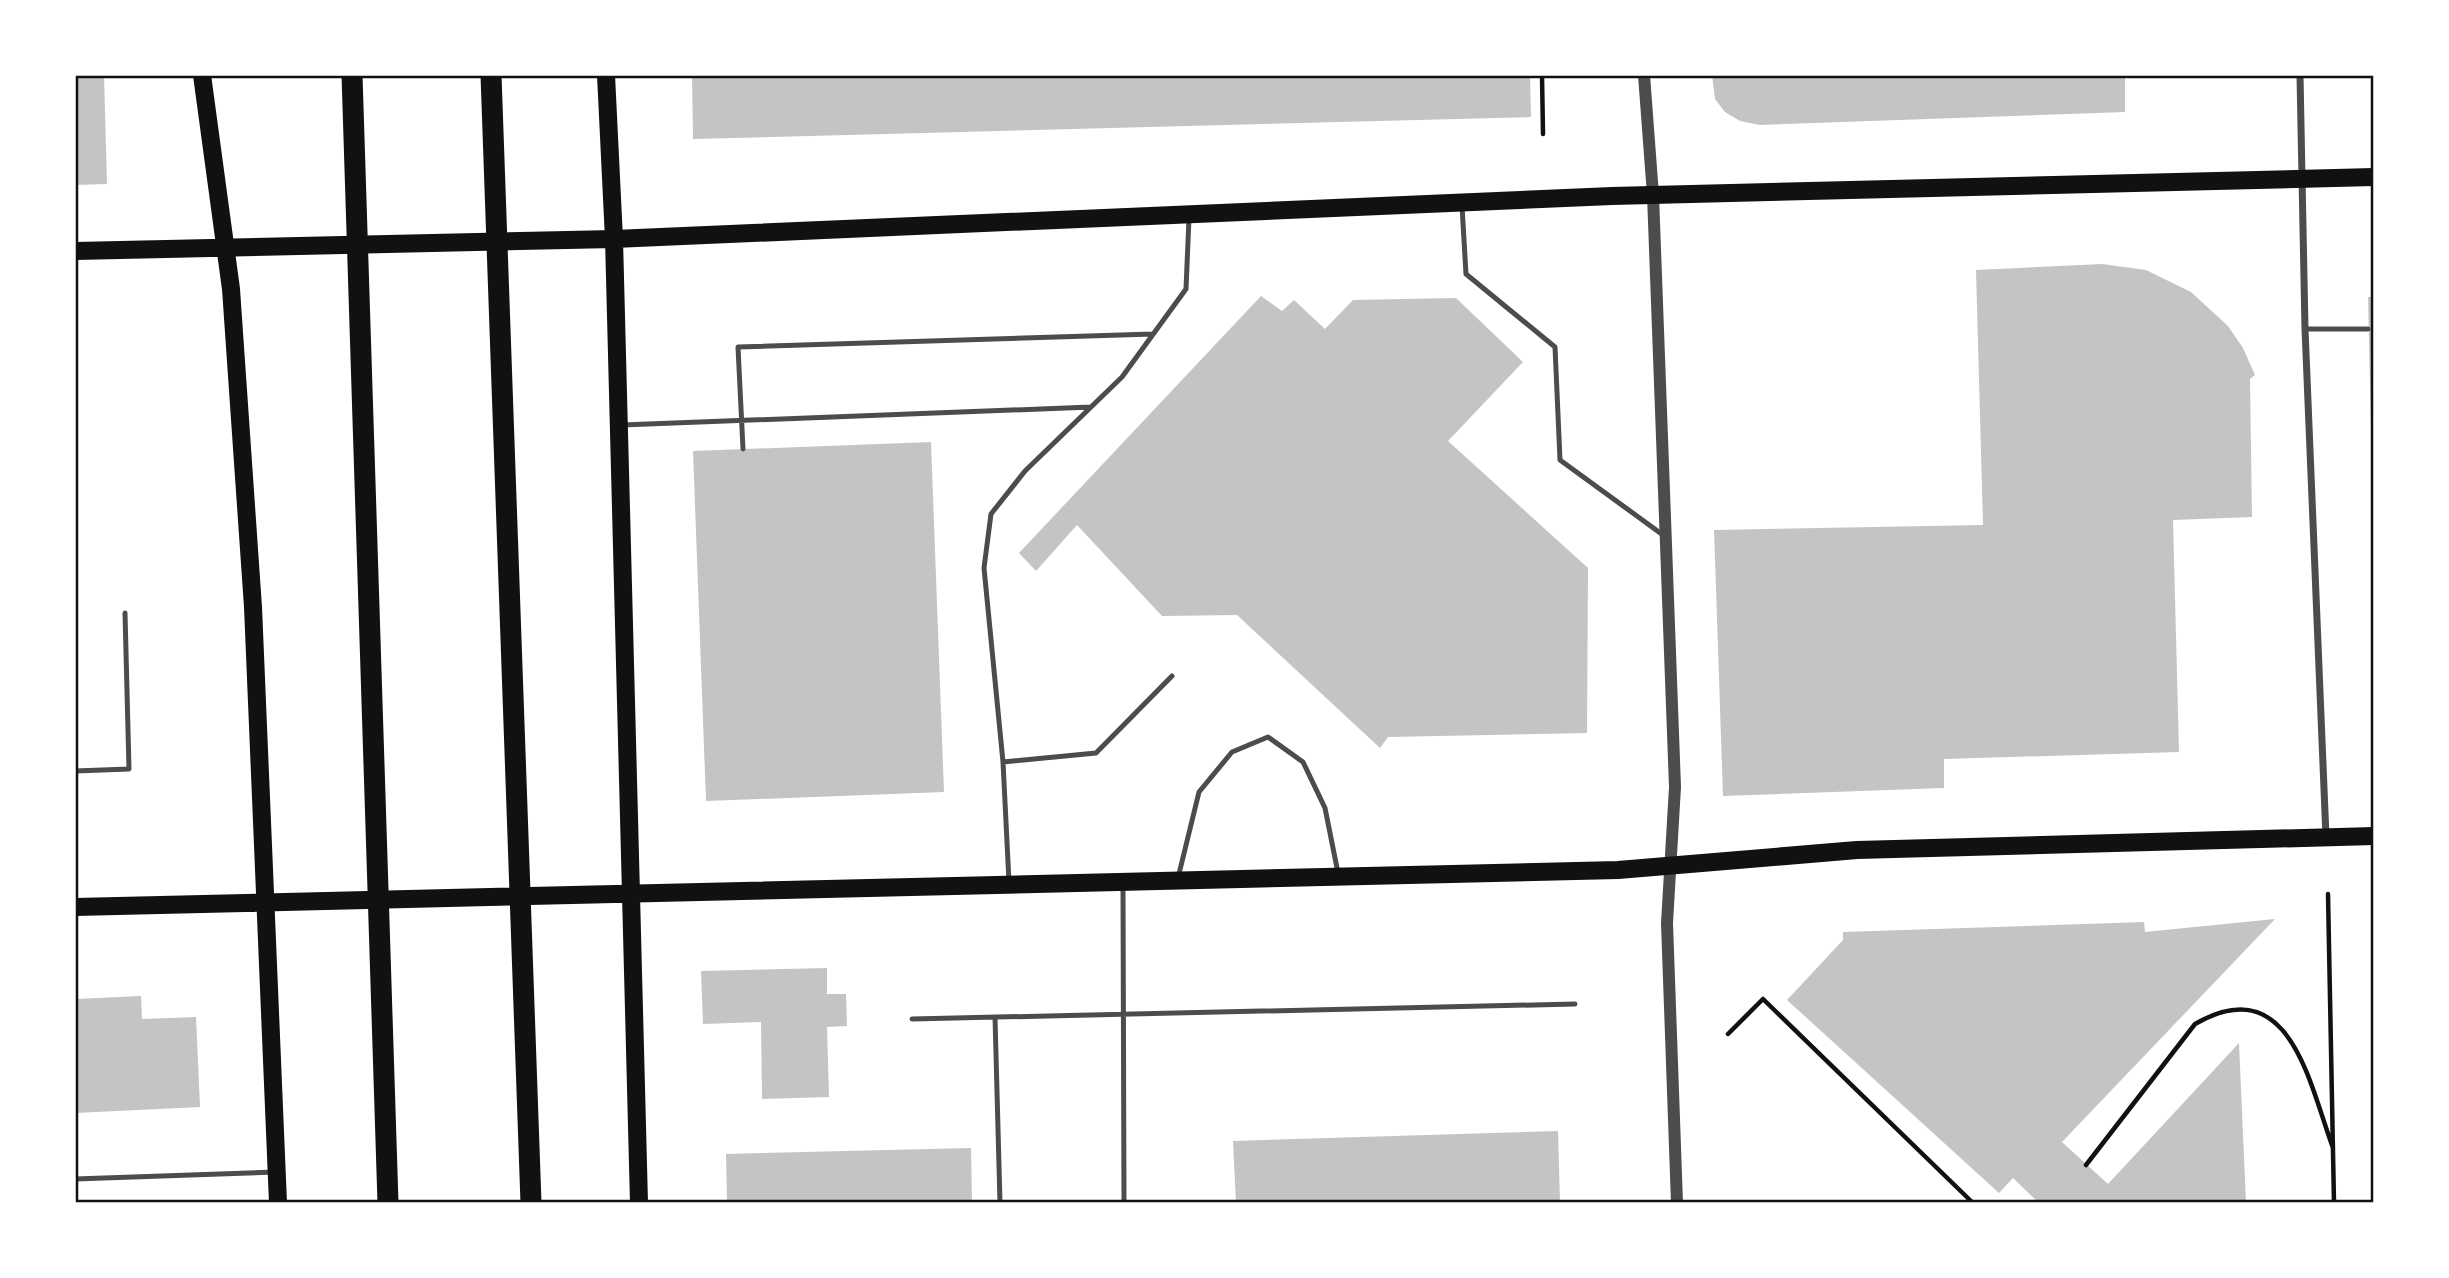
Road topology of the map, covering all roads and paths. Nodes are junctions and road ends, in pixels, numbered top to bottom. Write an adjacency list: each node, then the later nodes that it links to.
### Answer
1 (202, 75): 15 (main road)
2 (352, 75): 50 (highway)
3 (491, 75): 51 (highway)
4 (606, 75): 14 (main road)
5 (1542, 75): 8 (path)
6 (1644, 75): 11 (street)
7 (2300, 75): 10 (street)
8 (1543, 134)
9 (2374, 177): 10 (main road)
10 (2302, 178): 11 (main road); 17 (street)
11 (1653, 195): 12 (main road); 24 (street)
12 (1462, 203): 13 (main road); 24 (lane)
13 (1189, 215): 14 (main road); 19 (lane)
14 (614, 239): 15 (main road); 22 (main road)
15 (226, 245): 16 (main road); 38 (main road)
16 (75, 250)
17 (2305, 329): 18 (lane); 30 (street)
18 (2368, 329)
19 (1153, 334): 20 (lane); 21 (lane)
20 (1091, 407): 21 (lane); 27 (lane)
21 (740, 420): 22 (lane); 23 (lane)
22 (618, 425): 36 (main road)
23 (743, 449)
24 (1665, 536): 31 (street)
25 (125, 613): 28 (lane)
26 (1172, 676): 27 (lane)
27 (1003, 762): 35 (lane)
28 (75, 771)
29 (2374, 836): 30 (main road)
30 (2326, 838): 31 (main road)
31 (1669, 867): 32 (main road); 55 (street)
32 (1338, 876): 33 (main road); 33 (lane)
33 (1177, 881): 34 (main road)
34 (1123, 883): 35 (main road); 41 (lane)
35 (1009, 886): 36 (main road)
36 (630, 893): 38 (main road); 52 (main road)
37 (2328, 894): 45 (path)
38 (267, 902): 39 (main road); 47 (main road)
39 (75, 907)
40 (1575, 1004): 41 (lane)
41 (1122, 1016): 42 (lane); 54 (lane)
42 (995, 1017): 43 (lane); 53 (lane)
43 (912, 1019)
44 (1728, 1034): 56 (path)
45 (2333, 1148): 46 (path); 57 (path)
46 (2086, 1165)
47 (278, 1172): 48 (lane); 49 (main road)
48 (75, 1180)
49 (278, 1203)
50 (388, 1203)
51 (531, 1203)
52 (639, 1203)
53 (1000, 1203)
54 (1124, 1203)
55 (1677, 1203)
56 (1973, 1203)
57 (2334, 1203)

